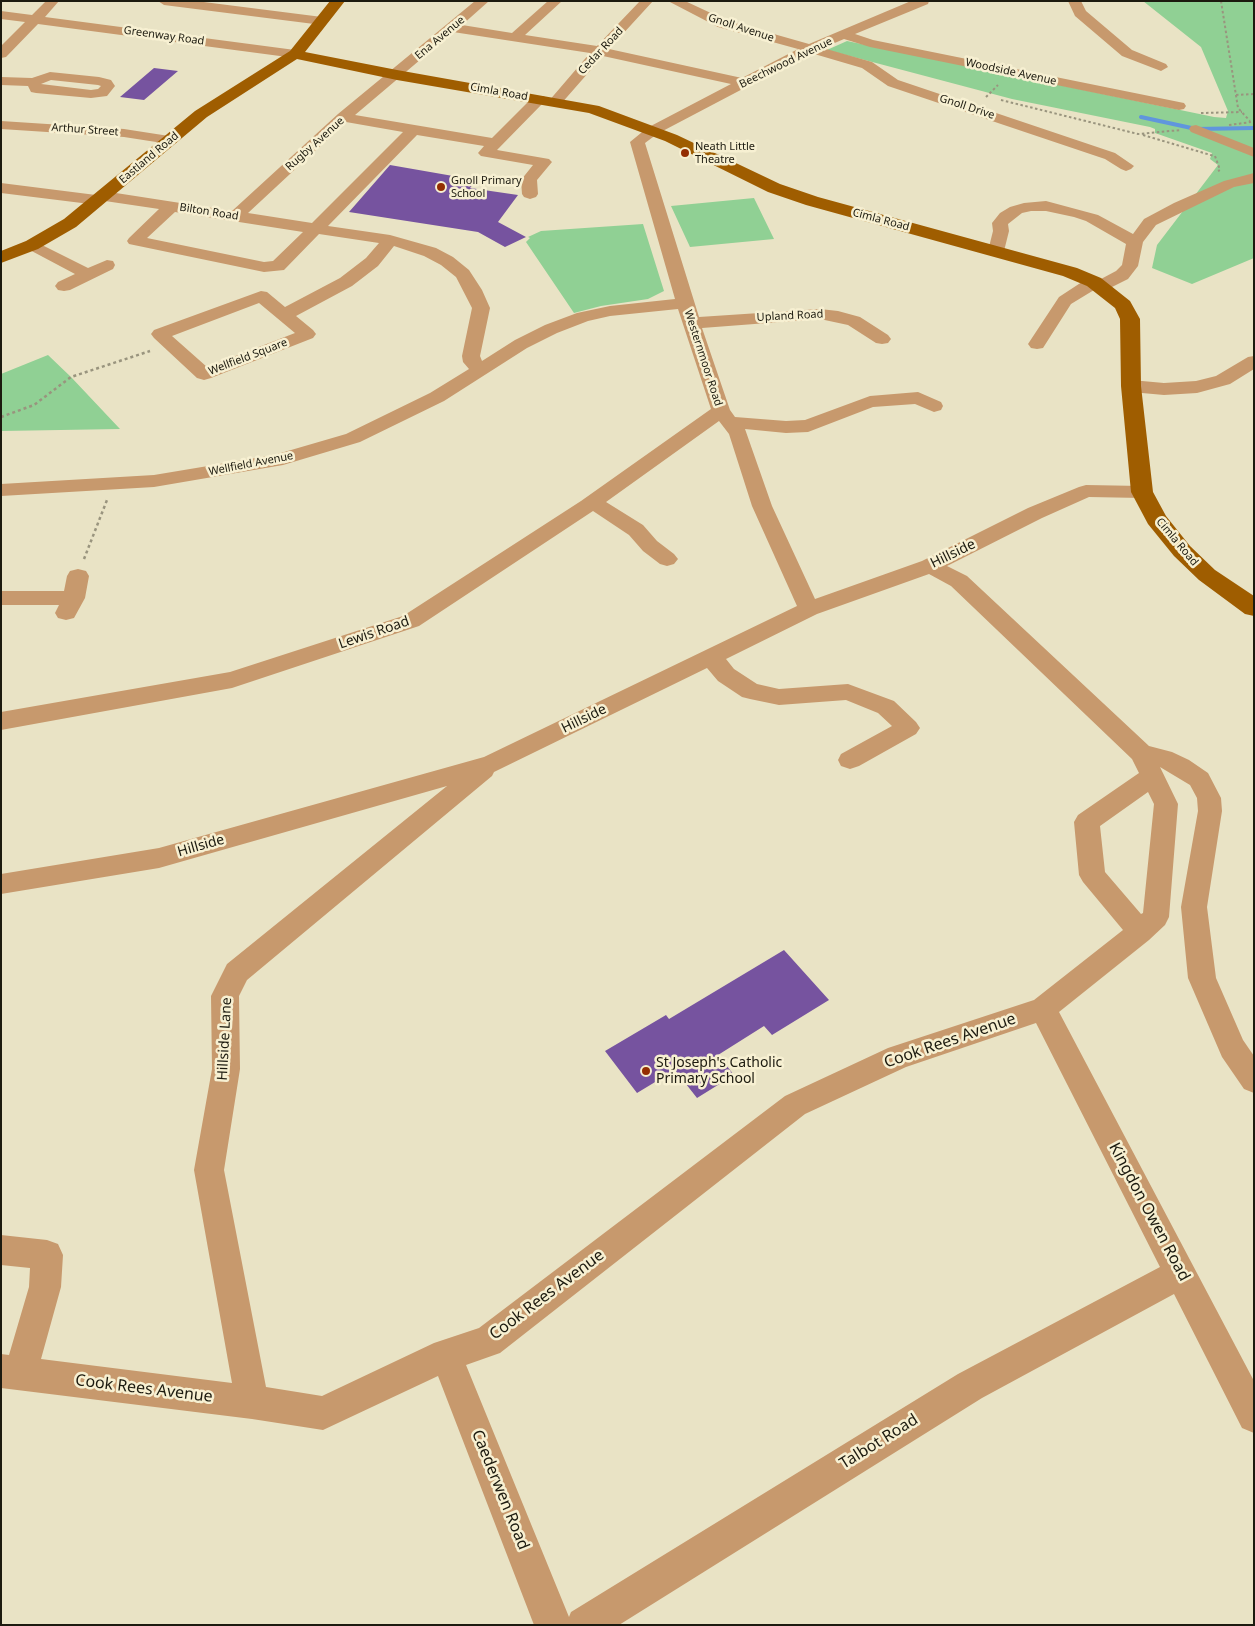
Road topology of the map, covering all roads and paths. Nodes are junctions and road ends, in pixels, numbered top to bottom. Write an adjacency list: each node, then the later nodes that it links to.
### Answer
1 (52, 1): 12 (street)
2 (164, 1): 13 (street)
3 (338, 1): 13 (main road, Eastland Road)
4 (483, 1): 14 (street, Ena Avenue)
5 (556, 1): 16 (street)
6 (647, 1): 18 (street, Cedar Road)
7 (674, 1): 17 (street, Gnoll Avenue)
8 (923, 1): 15 (street, Beechwood Avenue)
9 (1074, 1): 21 (street)
10 (1221, 1): 27 (path)
11 (1, 15): 12 (street, Greenway Road)
12 (33, 19): 19 (street); 20 (street, Greenway Road)
13 (322, 21): 20 (main road, Eastland Road)
14 (452, 28): 16 (street); 22 (street, Ena Avenue)
15 (844, 35): 17 (street, Beechwood Avenue); 31 (street, Woodside Avenue)
16 (515, 37): 18 (street)
17 (809, 49): 25 (street, Beechwood Avenue); 43 (street, Gnoll Drive)
18 (600, 51): 25 (street); 30 (street, Cedar Road)
19 (1, 54)
20 (295, 54): 22 (main road, Cimla Road); 39 (main road, Eastland Road)
21 (1161, 67)
22 (397, 75): 29 (main road, Cimla Road); 33 (street, Rugby Avenue)
23 (1, 80): 24 (street)
24 (33, 82)
25 (744, 83): 37 (street, Beechwood Avenue)
26 (1254, 94): 27 (path)
27 (1236, 95): 32 (path)
28 (986, 97): 38 (path)
29 (539, 99): 30 (main road, Cimla Road); 40 (street)
30 (555, 102): 37 (main road, Cimla Road)
31 (1179, 106): 32 (path)
32 (1242, 112): 35 (path)
33 (343, 117): 36 (street); 49 (street, Rugby Avenue)
34 (1, 125): 39 (street, Arthur Street)
35 (1196, 129): 38 (path); 41 (street)
36 (414, 130): 40 (street); 50 (street)
37 (652, 131): 54 (main road, Cimla Road); 60 (street, Westernmoor Road)
38 (1138, 134): 42 (path)
39 (169, 140): 47 (main road, Eastland Road)
40 (495, 143): 46 (street)
41 (1254, 153)
42 (1222, 158)
43 (1126, 166)
44 (1254, 178): 52 (street)
45 (1, 188): 47 (street, Bilton Road)
46 (530, 194)
47 (100, 198): 48 (street, Bilton Road); 53 (main road, Eastland Road)
48 (172, 206): 49 (street, Bilton Road); 50 (street)
49 (236, 216): 50 (street, Bilton Road)
50 (315, 228): 51 (street)
51 (390, 240): 61 (street); 67 (street)
52 (1135, 242): 54 (street); 58 (street)
53 (32, 245): 55 (main road, Eastland Road); 57 (street)
54 (996, 251): 58 (main road, Cimla Road)
55 (1, 258)
56 (107, 265): 57 (street)
57 (88, 274): 59 (street)
58 (1097, 284): 65 (street); 68 (main road, Cimla Road)
59 (64, 286)
60 (685, 303): 62 (street, Westernmoor Road); 67 (street, Wellfield Avenue)
61 (284, 315): 64 (street, Wellfield Square); 64 (street, Wellfield Square)
62 (693, 323): 63 (street, Upland Road); 71 (street, Westernmoor Road)
63 (882, 339)
64 (170, 344): 70 (path)
65 (1037, 344)
66 (1254, 361): 68 (street)
67 (482, 368): 72 (street, Wellfield Avenue)
68 (1132, 386): 73 (main road, Cimla Road)
69 (934, 406): 71 (street)
70 (1, 417)
71 (725, 417): 75 (street, Lewis Road); 81 (street, Westernmoor Road)
72 (1, 490)
73 (1142, 492): 77 (street, Hillside); 80 (main road, Cimla Road)
74 (106, 502): 78 (path)
75 (591, 502): 76 (street); 83 (street, Lewis Road)
76 (667, 559)
77 (930, 566): 81 (street, Hillside); 86 (street)
78 (78, 576): 79 (street)
79 (1, 598)
80 (1254, 608)
81 (810, 609): 82 (street, Hillside)
82 (711, 657): 84 (street); 85 (street, Hillside)
83 (1, 722)
84 (850, 760)
85 (490, 764): 87 (street, Hillside); 95 (street, Hillside Lane)
86 (1148, 765): 88 (street); 88 (street); 90 (street)
87 (1, 884)
88 (1140, 932): 89 (street)
89 (1043, 1009): 92 (street, Kingdon Owen Road); 93 (street, Cook Rees Avenue)
90 (1254, 1080)
91 (1, 1250): 94 (street)
92 (1181, 1273): 96 (street, Kingdon Owen Road); 98 (street, Talbot Road)
93 (446, 1355): 95 (street, Cook Rees Avenue); 97 (street, Caederwen Road)
94 (10, 1372): 95 (street, Cook Rees Avenue)
95 (252, 1402)
96 (1254, 1416)
97 (554, 1625)
98 (584, 1625)

